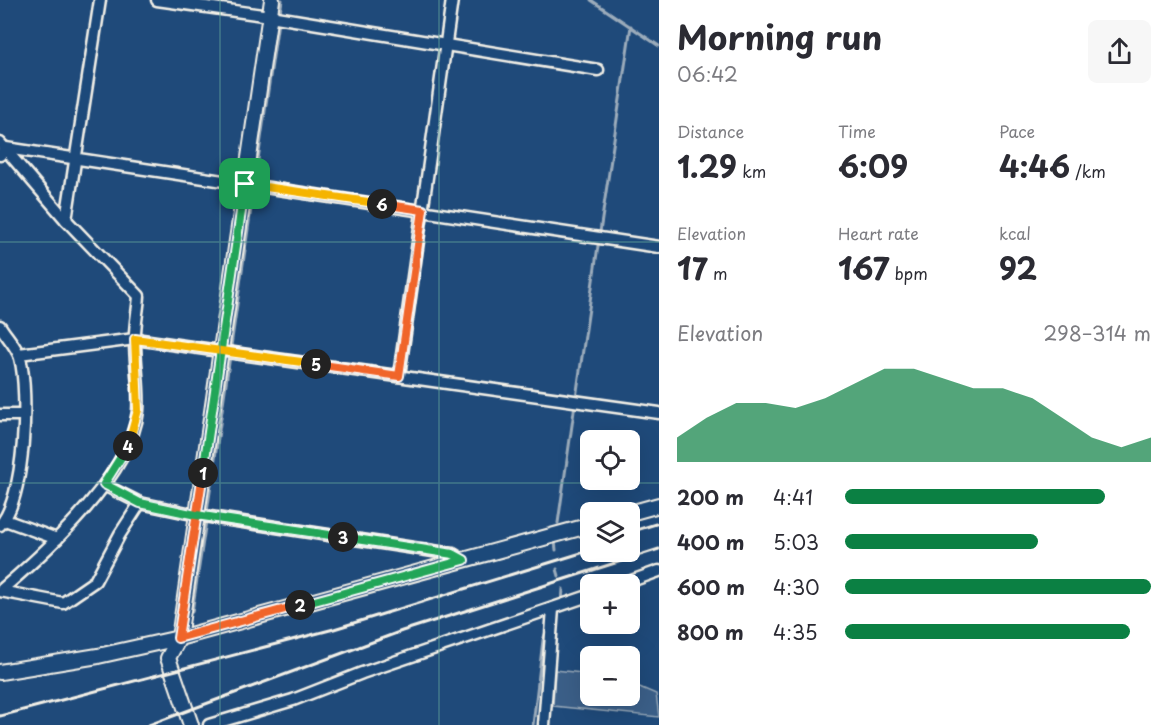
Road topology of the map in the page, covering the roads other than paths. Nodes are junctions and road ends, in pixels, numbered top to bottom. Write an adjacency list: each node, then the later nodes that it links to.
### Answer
1 (100, 0): 9 (street)
2 (157, 0): 5 (street)
3 (272, 0): 5 (street)
4 (452, 0): 6 (street)
5 (270, 16): 6 (street); 10 (street)
6 (447, 45): 7 (street); 11 (street)
7 (598, 70)
8 (2, 148): 9 (street); 12 (street)
9 (76, 158): 10 (street); 12 (street)
10 (245, 184): 11 (street); 16 (street)
11 (423, 210): 13 (street); 18 (street)
12 (66, 220): 15 (street)
13 (659, 247)
14 (0, 326): 17 (street)
15 (135, 339): 16 (street); 17 (street); 22 (street)
16 (222, 349): 18 (street); 26 (street)
17 (19, 354): 21 (street)
18 (399, 376): 19 (street)
19 (659, 413)
20 (0, 415): 21 (street)
21 (24, 415): 27 (street)
22 (104, 484): 23 (street); 29 (street)
23 (140, 503): 26 (street); 33 (street)
24 (659, 505): 25 (street)
25 (640, 510)
26 (196, 515): 30 (street); 36 (street)
27 (2, 522): 29 (street)
28 (580, 528): 30 (street)
29 (57, 539): 33 (street)
30 (464, 560): 36 (street)
31 (659, 572): 32 (street)
32 (640, 578)
33 (0, 591)
34 (580, 599): 35 (street)
35 (553, 609): 41 (street); 42 (street)
36 (178, 638): 37 (street); 38 (street)
37 (142, 645): 38 (street); 39 (street)
38 (168, 658): 40 (street)
39 (0, 672)
40 (191, 725)
41 (209, 725)
42 (543, 725)

